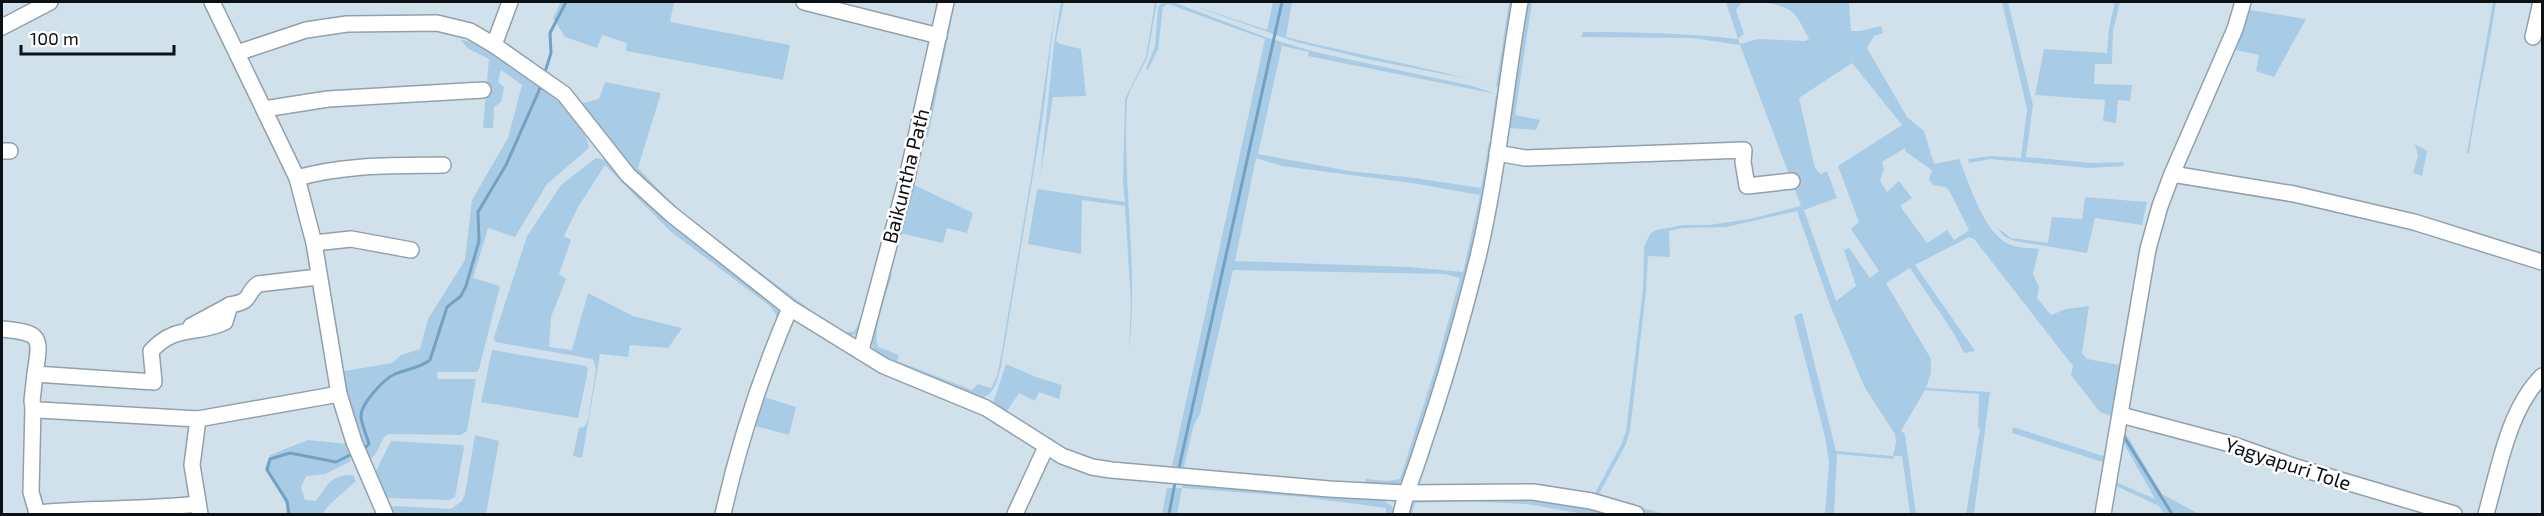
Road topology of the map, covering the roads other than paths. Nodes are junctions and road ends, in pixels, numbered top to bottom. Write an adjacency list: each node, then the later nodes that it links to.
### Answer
1 (50, 2): 9 (street)
2 (212, 2): 13 (street)
3 (510, 2): 12 (street)
4 (804, 2): 10 (street)
5 (946, 2): 10 (street, Baikuntha Path)
6 (1520, 2): 16 (street)
7 (2243, 2): 18 (street)
8 (2541, 2): 11 (street)
9 (2, 27)
10 (939, 36): 27 (street, Baikuntha Path)
11 (2534, 38)
12 (494, 45): 13 (street); 25 (street)
13 (237, 53): 15 (street)
14 (483, 90): 15 (street)
15 (264, 109): 19 (street)
16 (1497, 153): 20 (street); 35 (street)
17 (443, 165): 19 (street)
18 (2172, 174): 23 (street); 32 (street)
19 (297, 177): 21 (street)
20 (1792, 181)
21 (314, 243): 22 (street); 24 (street)
22 (411, 250)
23 (2542, 262)
24 (318, 277): 28 (street); 30 (street)
25 (790, 308): 27 (street); 38 (street)
26 (2, 329): 28 (street)
27 (861, 350): 34 (street)
28 (35, 374): 31 (street)
29 (2542, 376): 44 (street)
30 (339, 394): 33 (street); 37 (street)
31 (33, 407): 33 (street); 36 (street)
32 (2121, 415): 42 (street); 43 (street, Yagyapuri Tole)
33 (198, 419): 36 (street)
34 (1046, 447): 35 (street); 39 (street)
35 (1405, 493): 40 (street); 41 (street)
36 (199, 509)
37 (385, 514)
38 (723, 514)
39 (1015, 514)
40 (1401, 514)
41 (1636, 514)
42 (2103, 514)
43 (2454, 514)
44 (2486, 514)

